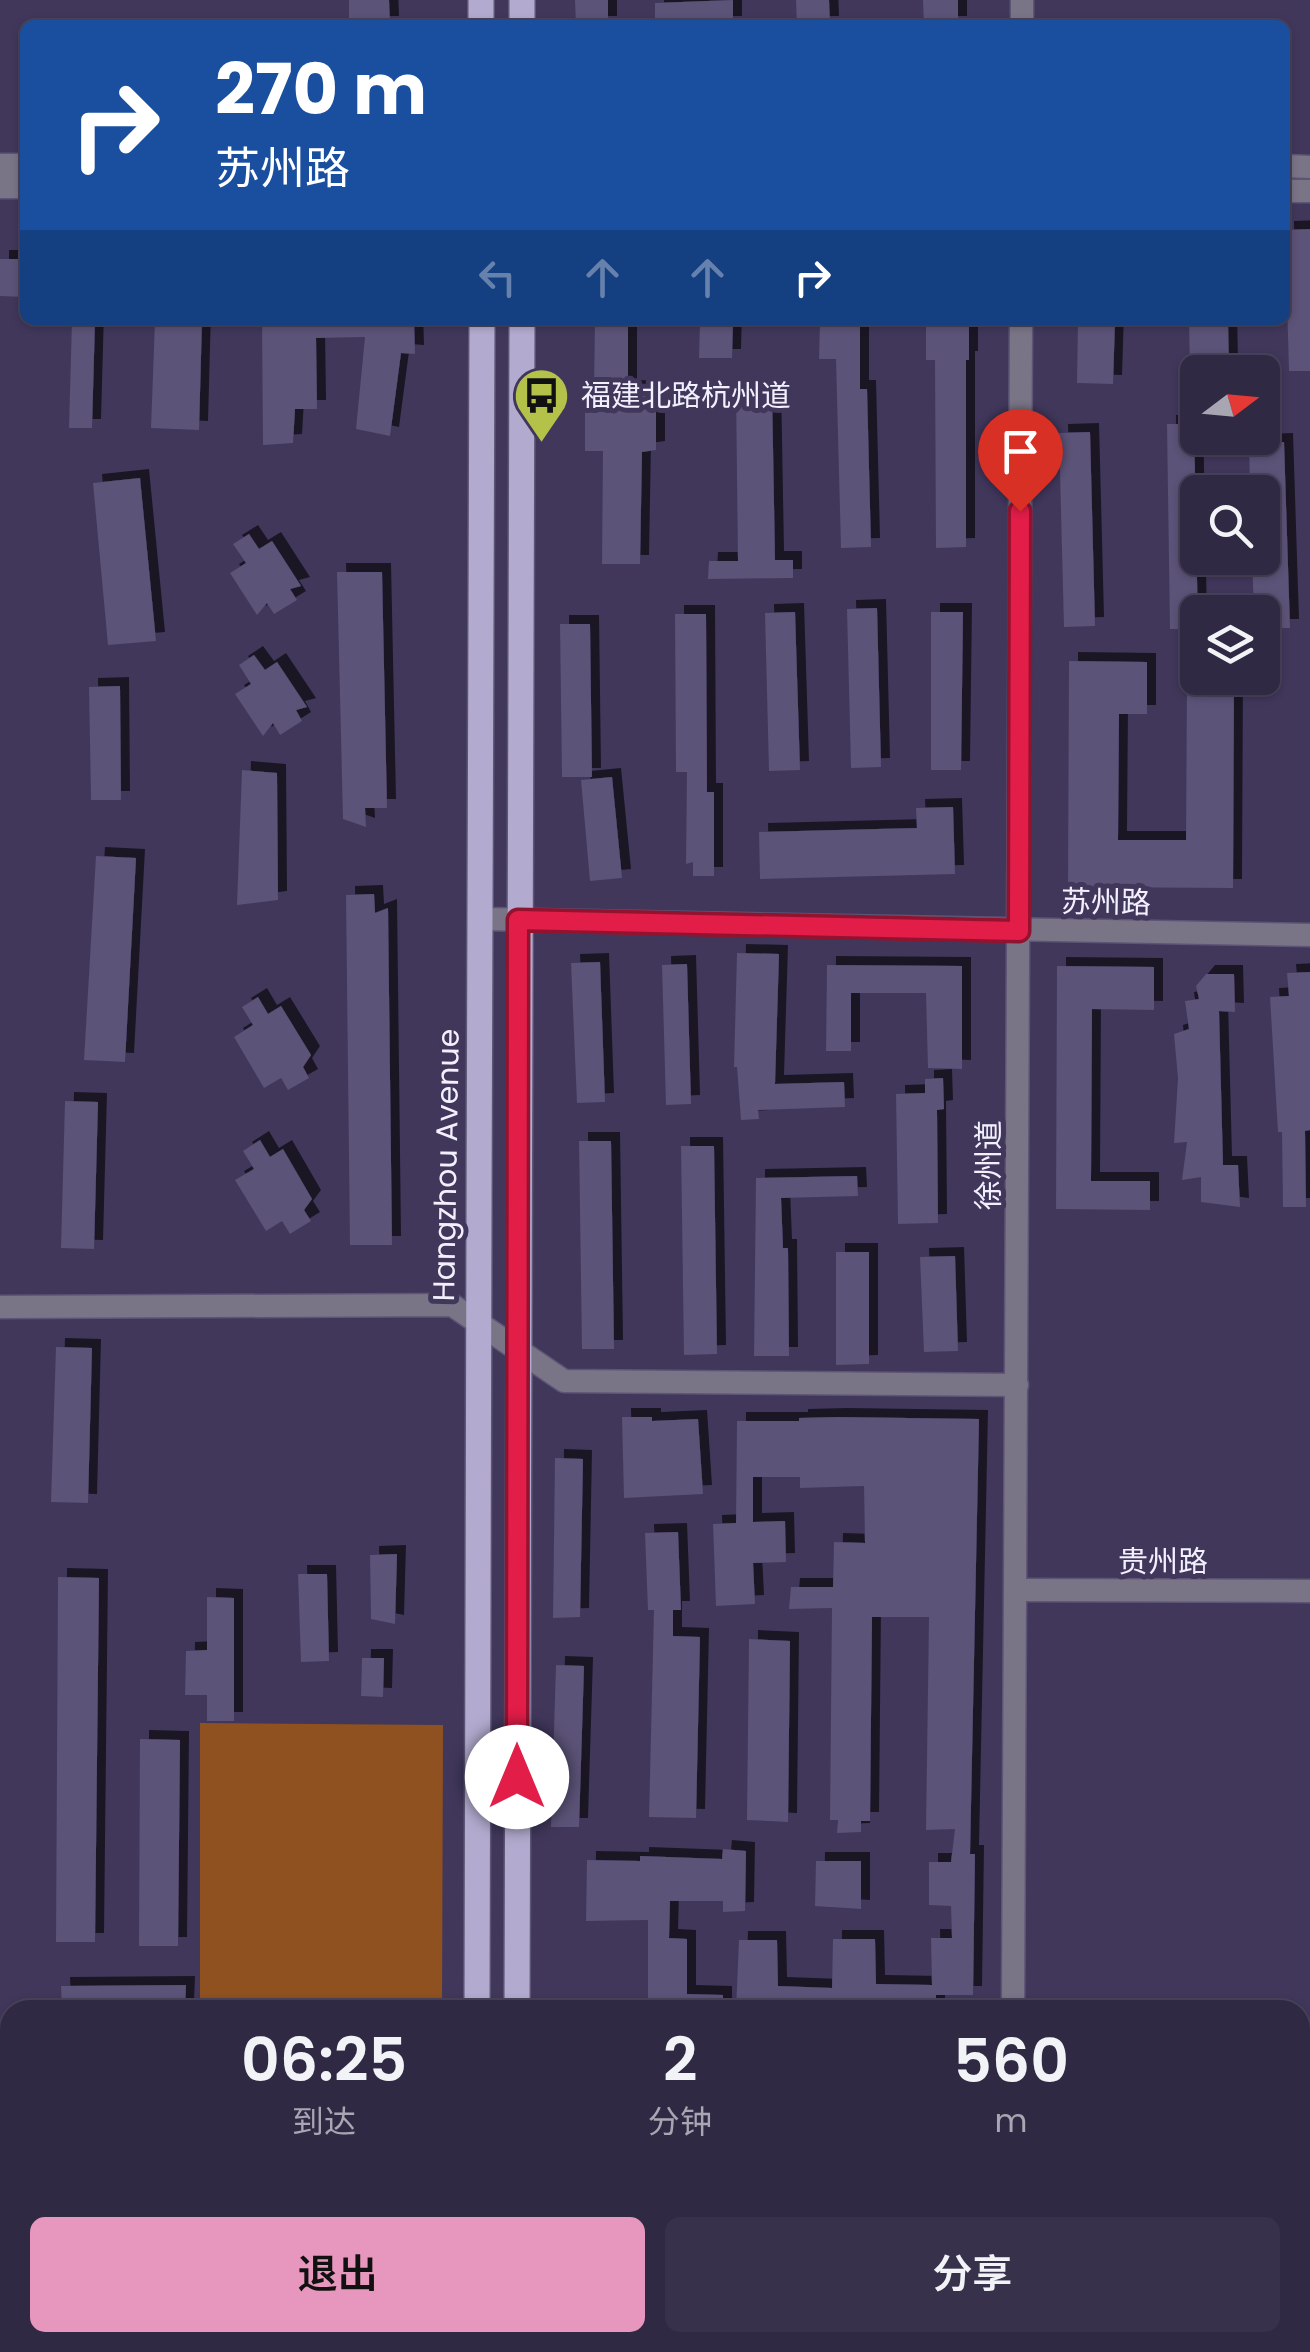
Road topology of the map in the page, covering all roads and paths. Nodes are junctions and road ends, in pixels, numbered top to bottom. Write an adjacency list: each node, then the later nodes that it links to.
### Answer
1 (482, 325): 4 (main road, Hangzhou Avenue)
2 (522, 325): 5 (main road)
3 (1021, 325): 6 (street, 徐州道)
4 (482, 919): 5 (street, 苏州路); 9 (main road, Hangzhou Avenue)
5 (518, 920): 6 (street, 苏州路); 10 (main road)
6 (1019, 931): 7 (street, 苏州路); 11 (street, 徐州道)
7 (1310, 935)
8 (0, 1307): 9 (street)
9 (476, 1323): 10 (street); 14 (main road, Hangzhou Avenue)
10 (517, 1351): 11 (street); 15 (main road)
11 (1018, 1385): 12 (street, 徐州道)
12 (1017, 1590): 13 (street, 贵州路); 16 (street, 徐州道)
13 (1310, 1591)
14 (477, 2000)
15 (518, 2000)
16 (1013, 2000)

